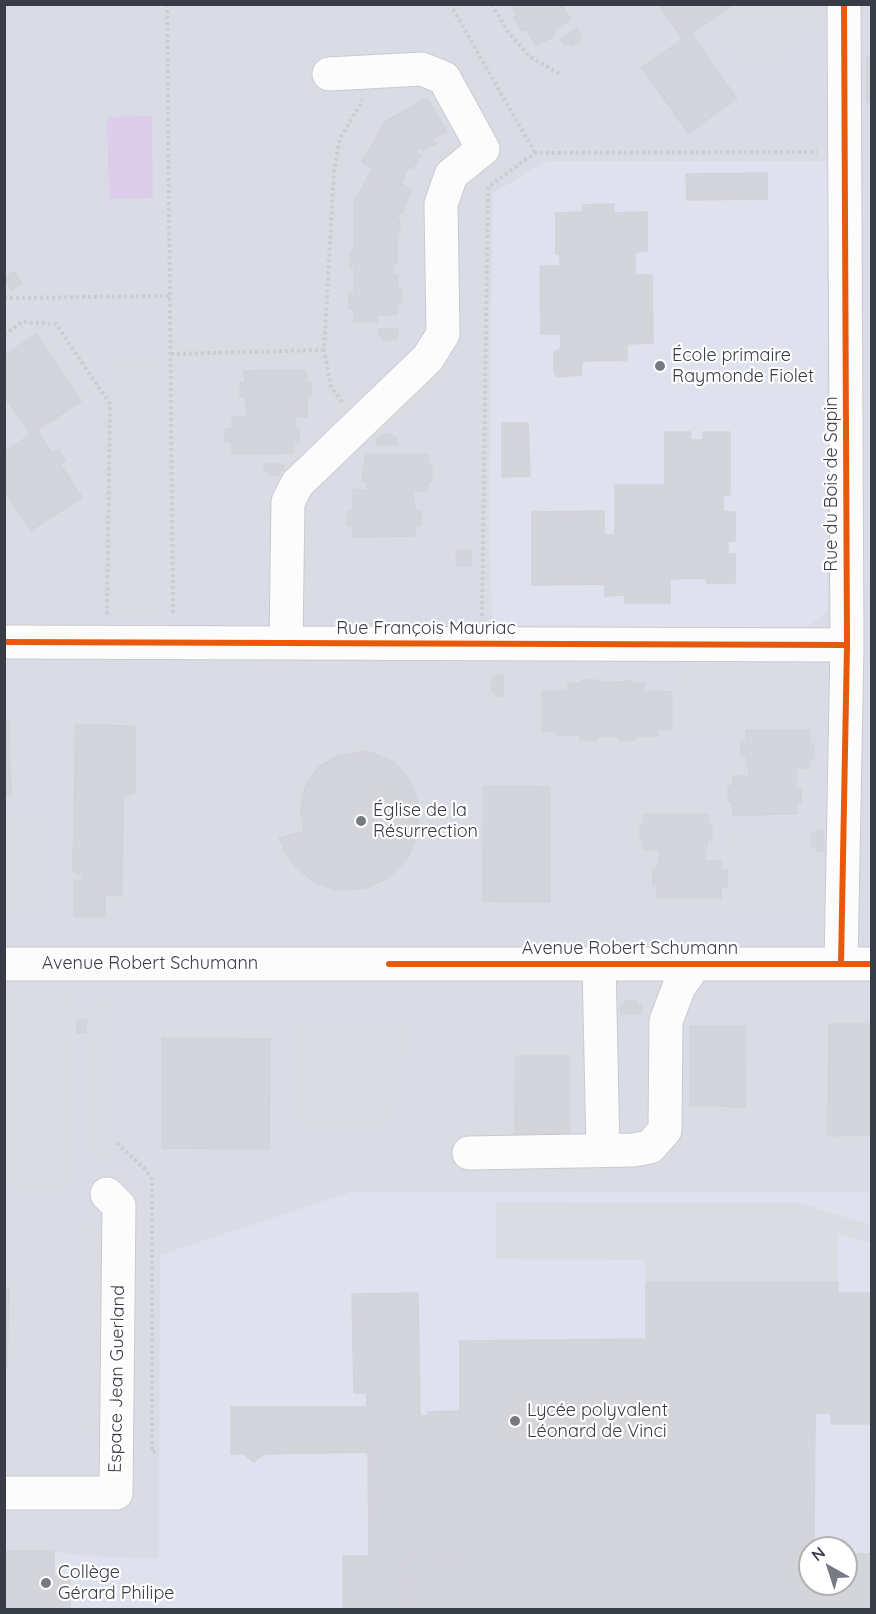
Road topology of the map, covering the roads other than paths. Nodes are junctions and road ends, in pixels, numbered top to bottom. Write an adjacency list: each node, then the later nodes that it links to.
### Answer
1 (844, 4): 5 (street, Rue du Bois de Sapin)
2 (329, 74): 4 (street)
3 (4, 642): 4 (street, Rue François Mauriac)
4 (286, 643): 5 (street, Rue François Mauriac)
5 (848, 645): 9 (street, Rue du Bois de Sapin)
6 (4, 964): 7 (street, Avenue Robert Schumann)
7 (599, 964): 8 (street, Avenue Robert Schumann); 10 (street)
8 (695, 964): 9 (street, Avenue Robert Schumann); 10 (street)
9 (856, 964)
10 (603, 1150): 11 (street)
11 (469, 1153)
12 (107, 1194): 13 (street, Espace Jean Guerland)
13 (4, 1493)

